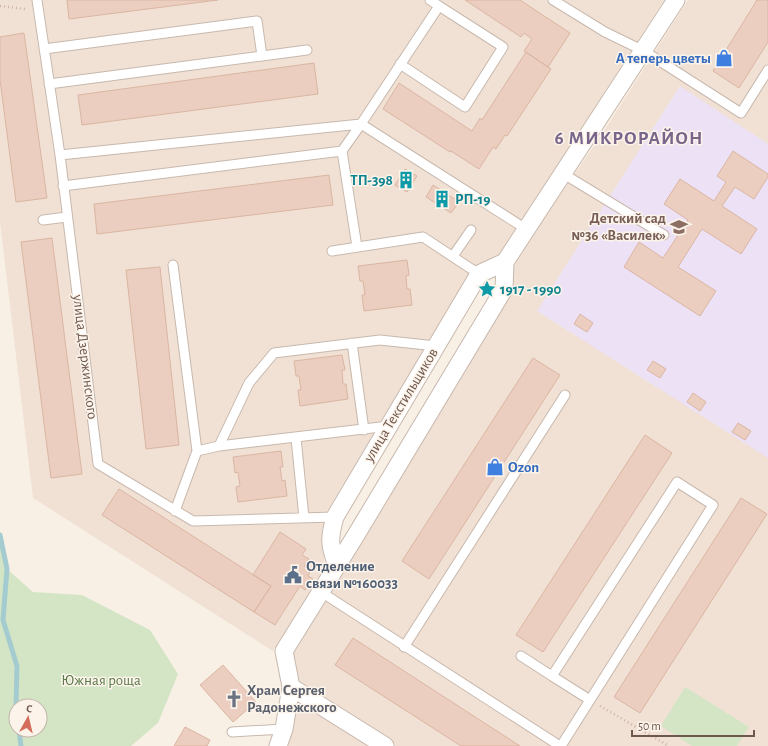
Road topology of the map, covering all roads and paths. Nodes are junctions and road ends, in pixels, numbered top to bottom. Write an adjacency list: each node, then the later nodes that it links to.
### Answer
1 (430, 0): 6 (lane)
2 (553, 0): 9 (lane)
3 (676, 0): 9 (street)
4 (38, 5): 5 (path); 7 (lane, улица Дзержинского)
5 (0, 6)
6 (439, 6): 11 (lane); 11 (lane)
7 (44, 49): 10 (lane); 13 (lane, улица Дзержинского)
8 (307, 50): 10 (lane)
9 (644, 52): 12 (lane); 17 (street)
10 (262, 56): 13 (lane)
11 (400, 64): 14 (lane)
12 (768, 70)
13 (49, 84): 16 (lane, улица Дзержинского)
14 (360, 124): 15 (lane); 16 (lane); 21 (lane)
15 (342, 151): 18 (lane); 24 (lane)
16 (60, 155): 18 (lane, улица Дзержинского)
17 (562, 173): 21 (street); 23 (lane)
18 (63, 186): 19 (lane, улица Дзержинского)
19 (67, 217): 20 (lane); 38 (lane, улица Дзержинского)
20 (43, 220)
21 (526, 229): 27 (street)
22 (471, 230): 26 (lane)
23 (664, 235)
24 (358, 247): 25 (lane); 26 (lane)
25 (332, 251)
26 (453, 256): 29 (lane)
27 (505, 262): 29 (street); 41 (street, улица Текстильщиков)
28 (173, 265): 37 (lane)
29 (479, 274): 31 (street, улица Текстильщиков)
30 (352, 343): 31 (lane); 34 (lane); 36 (lane)
31 (436, 346): 33 (street, улица Текстильщиков)
32 (565, 395): 43 (lane)
33 (389, 426): 34 (lane); 39 (street, улица Текстильщиков)
34 (364, 430): 35 (lane)
35 (296, 438): 36 (lane); 40 (lane)
36 (219, 446): 37 (lane)
37 (197, 451): 38 (lane)
38 (175, 511): 40 (lane, улица Дзержинского)
39 (335, 517): 40 (lane, улица Дзержинского); 41 (street, улица Текстильщиков)
40 (304, 518)
41 (337, 565): 42 (street, улица Текстильщиков)
42 (321, 592): 43 (lane); 46 (street, улица Текстильщиков)
43 (404, 647): 52 (lane)
44 (521, 656): 45 (lane)
45 (552, 676): 47 (lane); 47 (lane)
46 (291, 686): 48 (street); 51 (street)
47 (590, 700): 52 (lane); 53 (path)
48 (284, 729): 49 (lane); 50 (street)
49 (232, 732)
50 (278, 746)
51 (385, 746)
52 (560, 746)
53 (669, 746)

